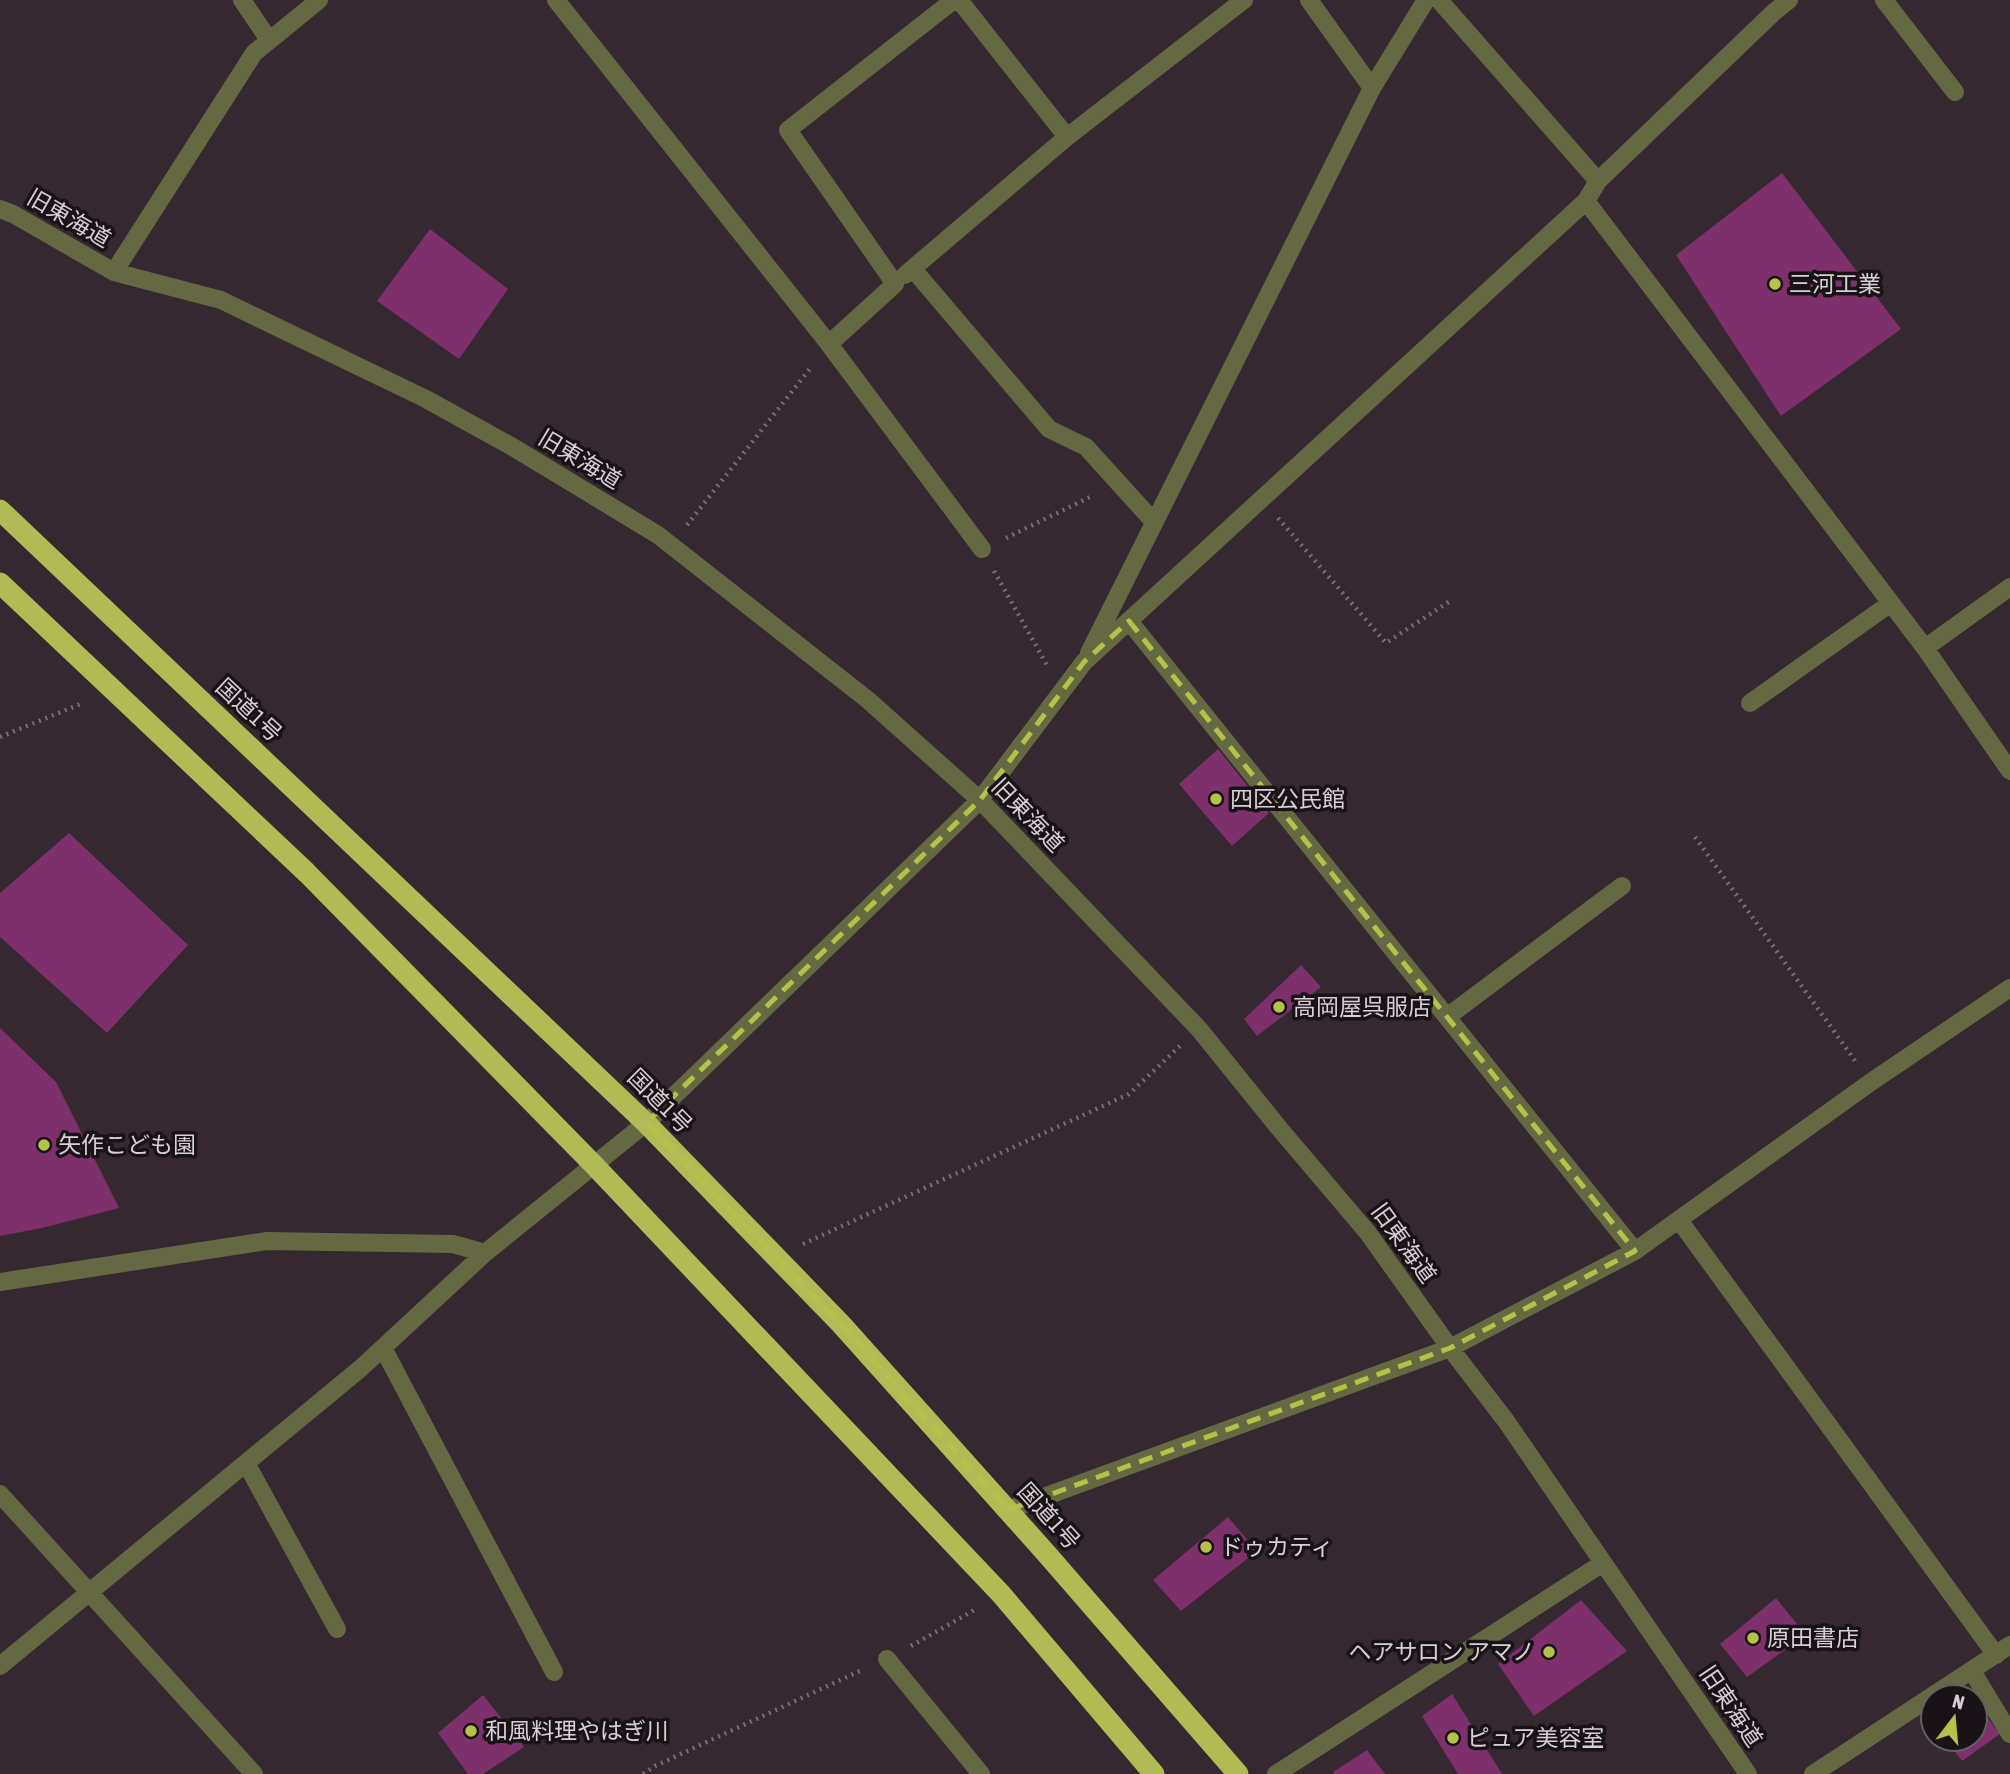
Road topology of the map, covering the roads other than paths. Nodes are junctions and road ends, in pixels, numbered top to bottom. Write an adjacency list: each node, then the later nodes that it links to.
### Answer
1 (242, 0): 12 (street)
2 (319, 0): 12 (street)
3 (556, 0): 22 (street)
4 (957, 0): 15 (street); 21 (street)
5 (1244, 0): 15 (street)
6 (1309, 0): 13 (street)
7 (1426, 0): 13 (street)
8 (1439, 0): 16 (street)
9 (1789, 0): 11 (street)
10 (1884, 0): 14 (street)
11 (1768, 6): 16 (street)
12 (269, 40): 20 (street)
13 (1372, 88): 24 (street)
14 (1955, 92)
15 (1067, 137): 19 (street)
16 (1598, 181): 17 (street)
17 (1586, 201): 28 (street); 29 (street)
18 (0, 209): 20 (street, 旧東海道)
19 (913, 269): 21 (street); 24 (street)
20 (114, 272): 34 (street, 旧東海道)
21 (895, 284): 22 (street)
22 (829, 344): 25 (street)
23 (0, 510): 38 (highway, 国道1号)
24 (1154, 522): 31 (street)
25 (982, 549)
26 (0, 583): 39 (highway)
27 (2010, 587): 30 (street)
28 (1891, 603): 30 (street); 32 (street)
29 (1129, 621): 31 (street); 37 (street)
30 (1925, 648): 33 (street)
31 (1084, 662): 34 (street)
32 (1750, 703)
33 (2010, 771)
34 (980, 800): 38 (street); 45 (street, 旧東海道)
35 (1622, 886): 37 (street)
36 (2010, 988): 40 (street)
37 (1447, 1017): 41 (street)
38 (646, 1123): 39 (street); 48 (highway, 国道1号)
39 (594, 1165): 42 (street); 60 (highway)
40 (1679, 1220): 41 (street); 52 (street)
41 (1635, 1251): 45 (street)
42 (485, 1253): 43 (street); 44 (street)
43 (0, 1282)
44 (383, 1348): 46 (street); 56 (street)
45 (1450, 1348): 48 (street); 49 (street, 旧東海道)
46 (246, 1463): 50 (street); 51 (street)
47 (0, 1494): 50 (street)
48 (1008, 1510): 61 (highway, 国道1号)
49 (1603, 1563): 62 (street); 63 (street, 旧東海道)
50 (90, 1592): 54 (street); 58 (street)
51 (337, 1629)
52 (2003, 1650): 55 (street)
53 (887, 1659): 59 (street)
54 (0, 1666)
55 (1972, 1671): 57 (street); 64 (street)
56 (554, 1672)
57 (2010, 1734)
58 (254, 1774)
59 (981, 1774)
60 (1154, 1774)
61 (1238, 1774)
62 (1276, 1774)
63 (1748, 1774)
64 (1813, 1774)

